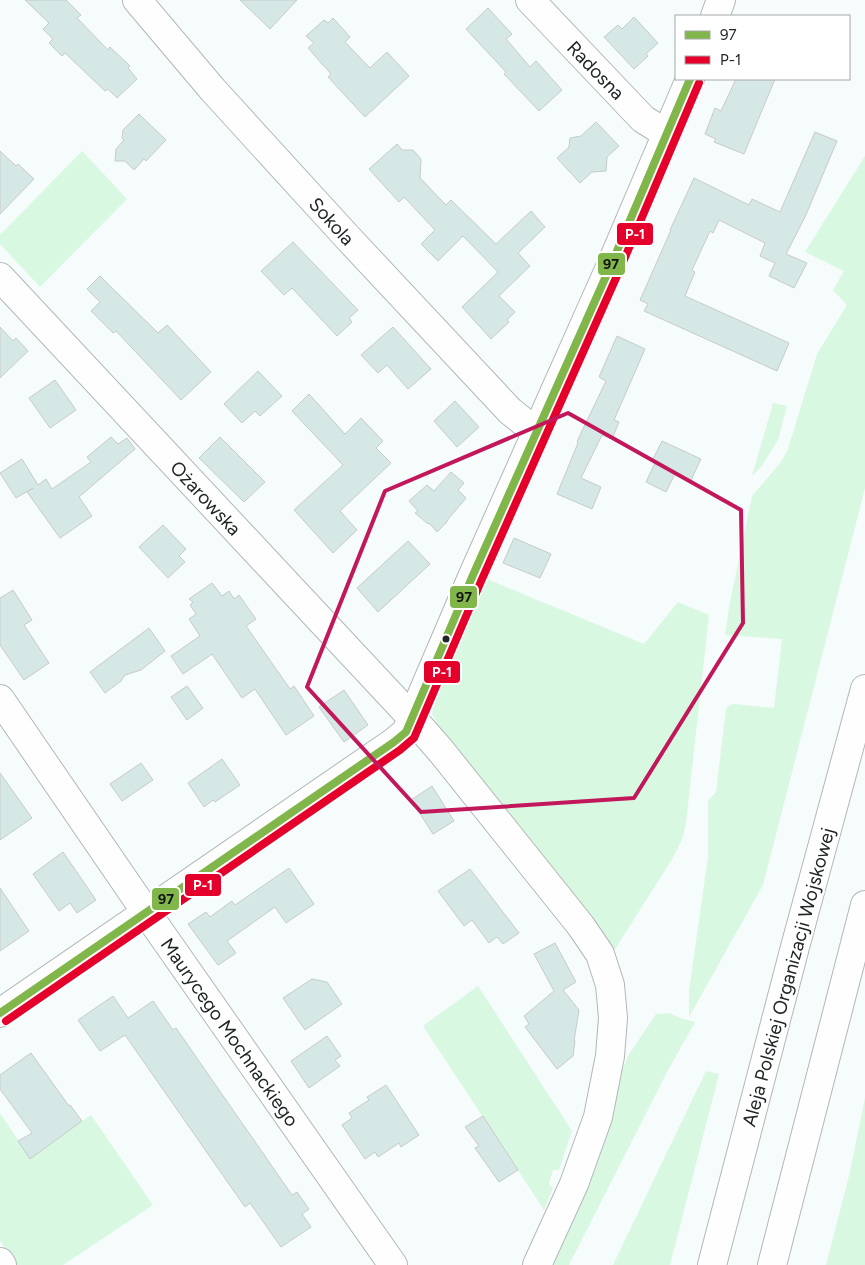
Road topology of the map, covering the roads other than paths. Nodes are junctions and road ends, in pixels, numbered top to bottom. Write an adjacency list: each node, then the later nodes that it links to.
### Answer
1 (137, 0): 8 (main road, Sokola)
2 (530, 0): 6 (main road, Radosna)
3 (721, 0): 4 (main road)
4 (715, 15)
5 (690, 80): 6 (main road)
6 (667, 134): 8 (main road)
7 (0, 277): 11 (main road, Ożarowska)
8 (538, 429): 11 (main road)
9 (865, 688): 19 (main road, Aleja Polskiej Organizacji Wojskowej)
10 (0, 699): 13 (main road, Maurycego Mochnackiego)
11 (412, 719): 13 (main road); 18 (main road, Ożarowska)
12 (865, 904): 20 (main road)
13 (146, 912): 14 (main road); 17 (main road, Maurycego Mochnackiego)
14 (0, 1013)
15 (0, 1262): 16 (main road)
16 (2, 1265)
17 (393, 1265)
18 (537, 1265)
19 (712, 1265)
20 (772, 1265)

